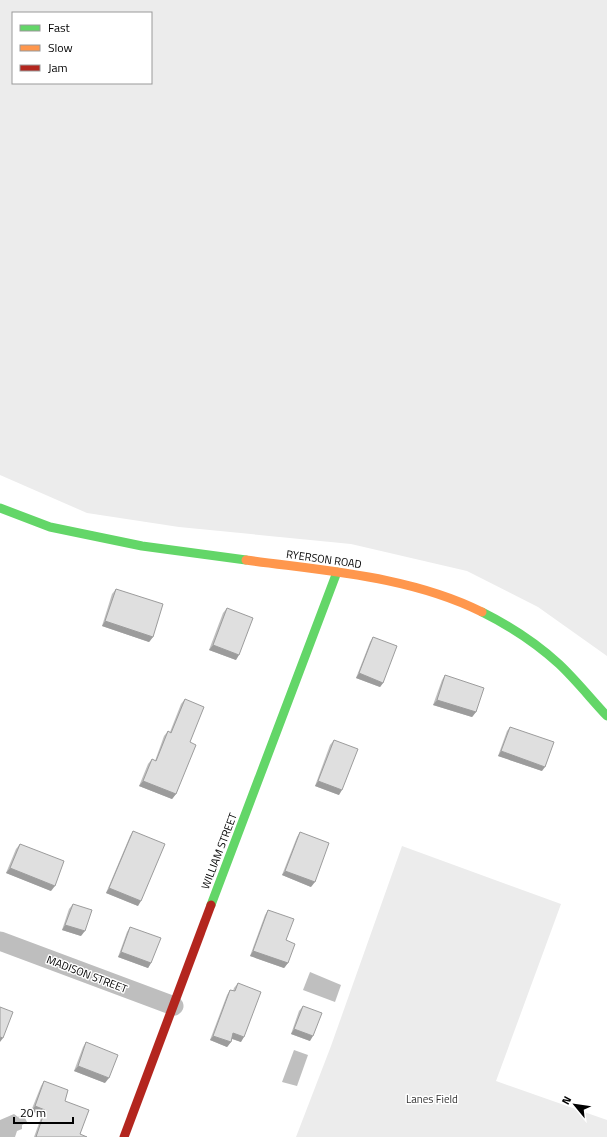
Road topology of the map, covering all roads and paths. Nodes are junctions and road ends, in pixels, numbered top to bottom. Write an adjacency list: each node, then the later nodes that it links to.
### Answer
1 (0, 508): 2 (street, RYERSON ROAD)
2 (337, 572): 3 (street, RYERSON ROAD); 5 (street, WILLIAM STREET)
3 (607, 716)
4 (0, 941): 5 (street, MADISON STREET)
5 (174, 1006): 6 (street, WILLIAM STREET)
6 (124, 1137)

